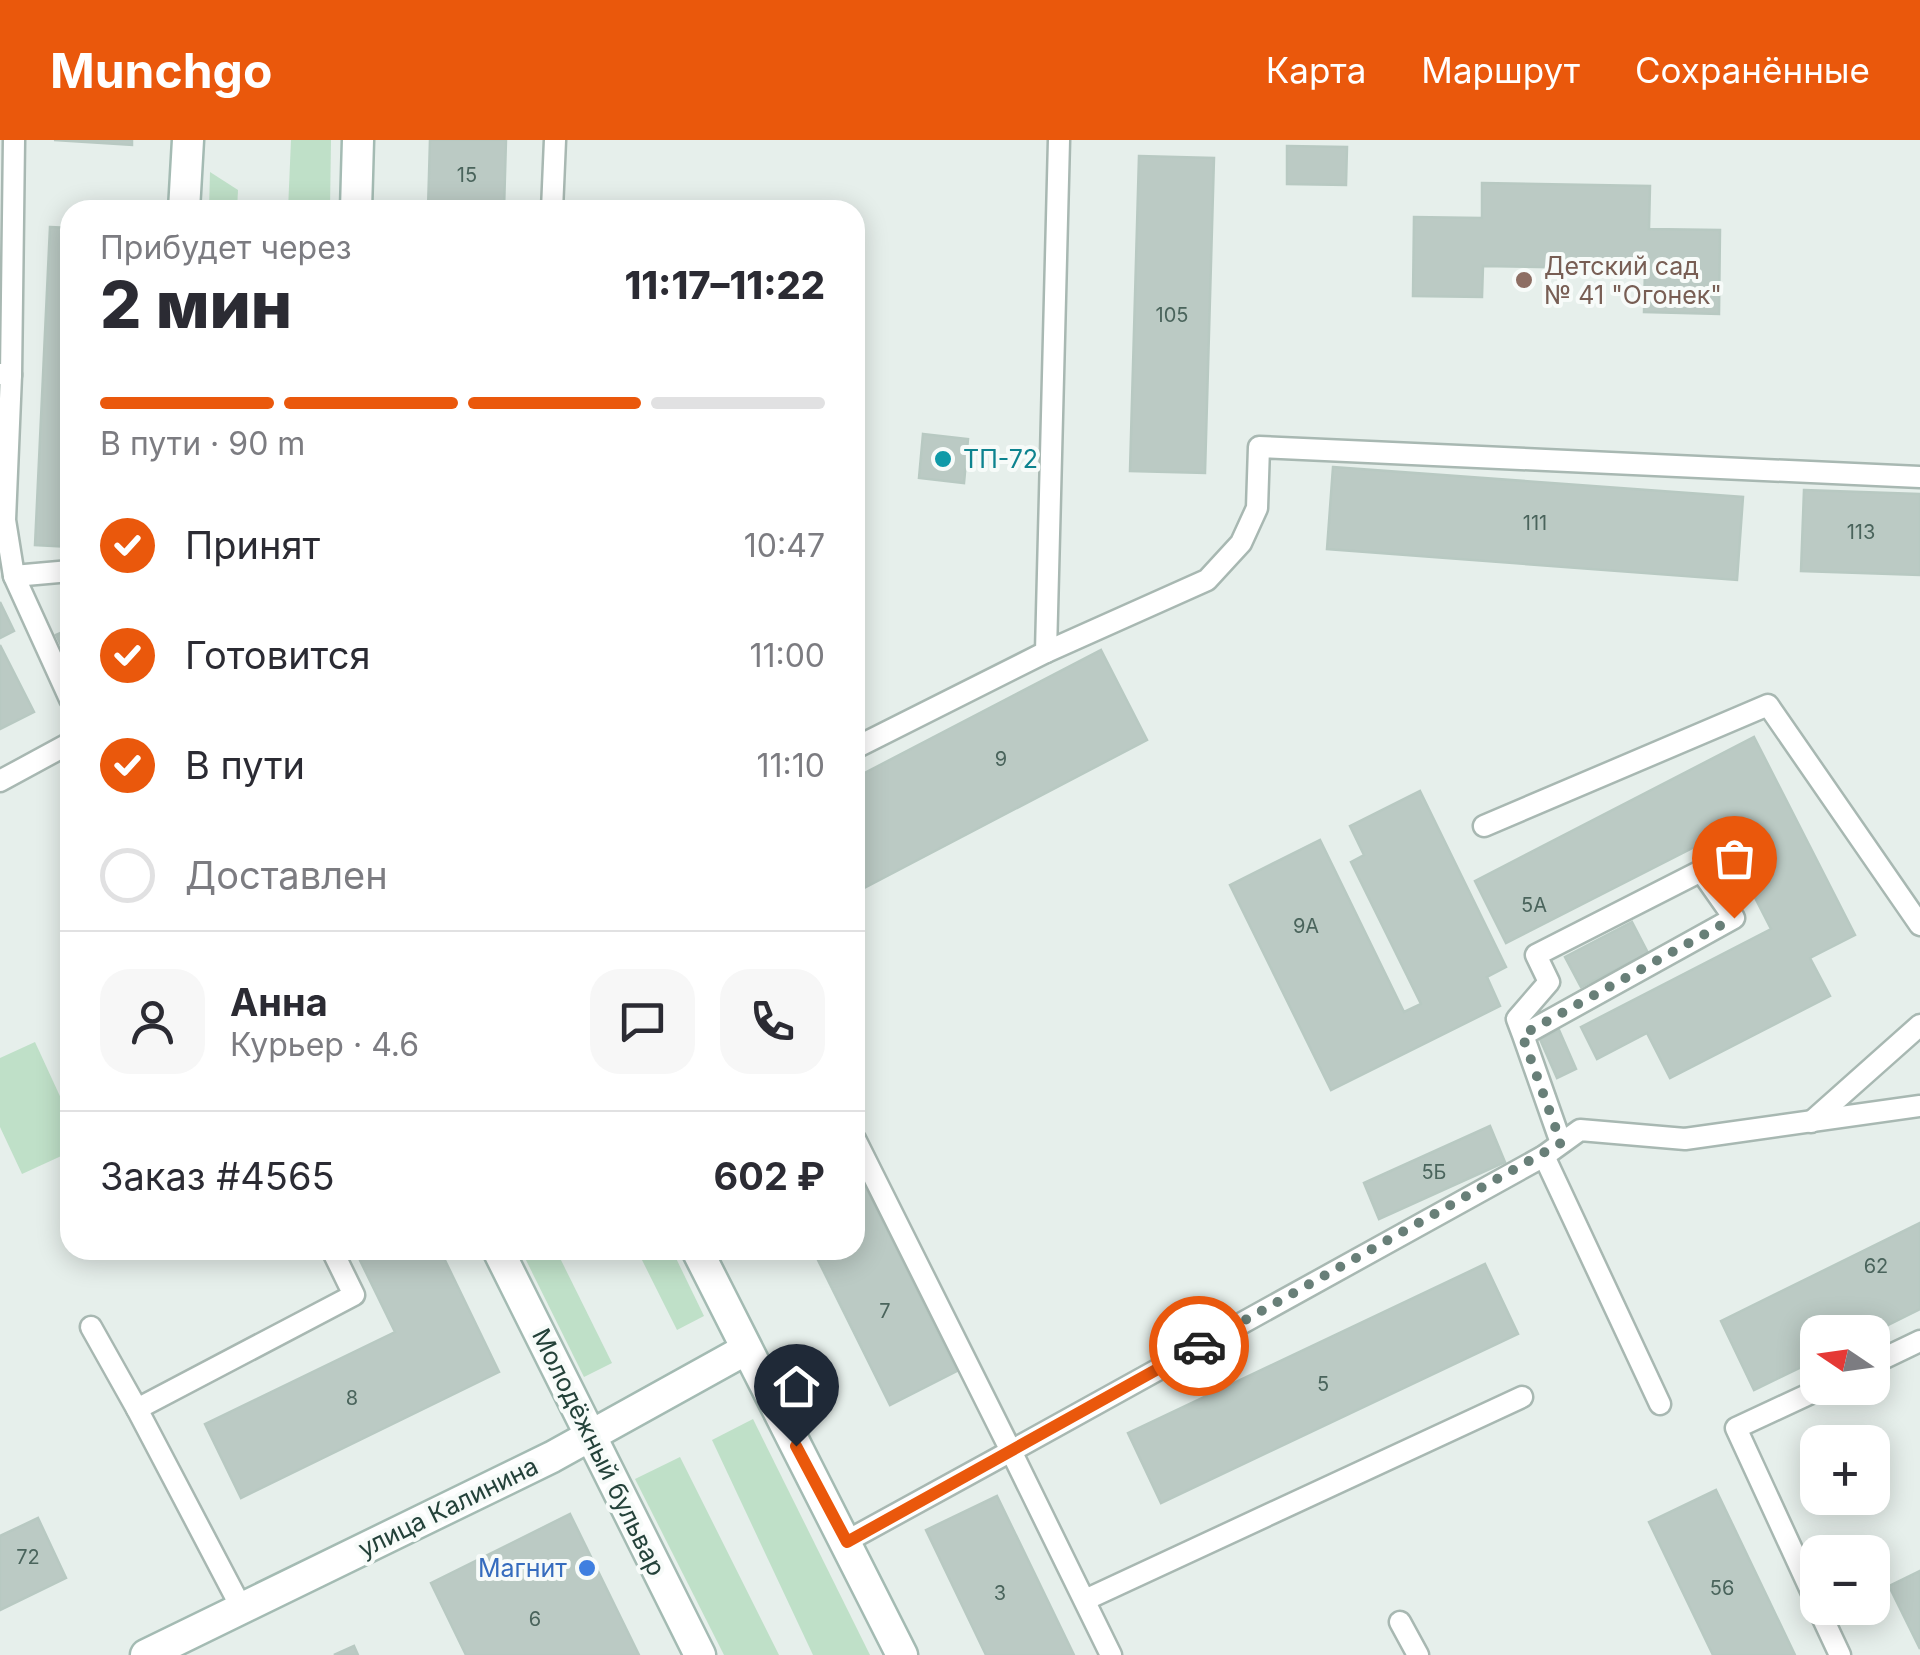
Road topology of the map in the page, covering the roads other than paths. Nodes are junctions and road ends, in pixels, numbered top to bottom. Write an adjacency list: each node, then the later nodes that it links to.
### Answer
1 (14, 140): 9 (lane)
2 (188, 140): 6 (main road)
3 (358, 140): 7 (main road)
4 (555, 140): 8 (lane)
5 (1059, 140): 13 (lane)
6 (185, 200)
7 (356, 200)
8 (552, 200)
9 (5, 375): 12 (lane)
10 (1920, 476): 13 (lane)
11 (60, 572): 12 (lane)
12 (14, 576): 14 (lane)
13 (1046, 652): 15 (lane)
14 (60, 677)
15 (865, 743)
16 (60, 748): 17 (lane)
17 (0, 781)
18 (1484, 826): 19 (lane)
19 (1920, 925)
20 (1920, 1025): 23 (lane)
21 (1522, 1035): 21 (lane); 24 (lane)
22 (1920, 1106): 23 (lane)
23 (1811, 1122): 24 (lane)
24 (1561, 1143): 25 (lane)
25 (1544, 1156): 36 (lane); 39 (lane)
26 (865, 1159): 39 (lane)
27 (337, 1260): 37 (lane)
28 (503, 1260): 38 (main road, Молодёжный бульвар)
29 (702, 1260): 32 (main road)
30 (91, 1327): 37 (lane)
31 (1920, 1341): 33 (lane)
32 (745, 1350): 38 (main road, улица Калинина); 40 (main road)
33 (1890, 1355)
34 (1522, 1397): 42 (lane)
35 (1800, 1398): 41 (lane)
36 (1660, 1404)
37 (137, 1410): 43 (lane)
38 (591, 1434): 43 (main road, улица Калинина); 47 (main road, Молодёжный бульвар)
39 (1011, 1451): 40 (lane); 42 (lane)
40 (847, 1542): 48 (main road)
41 (1800, 1568)
42 (1085, 1600): 49 (lane)
43 (242, 1609): 46 (main road, улица Калинина)
44 (1400, 1622): 50 (lane)
45 (1826, 1625): 51 (lane)
46 (146, 1655)
47 (700, 1655)
48 (902, 1655)
49 (1111, 1655)
50 (1418, 1655)
51 (1840, 1655)

